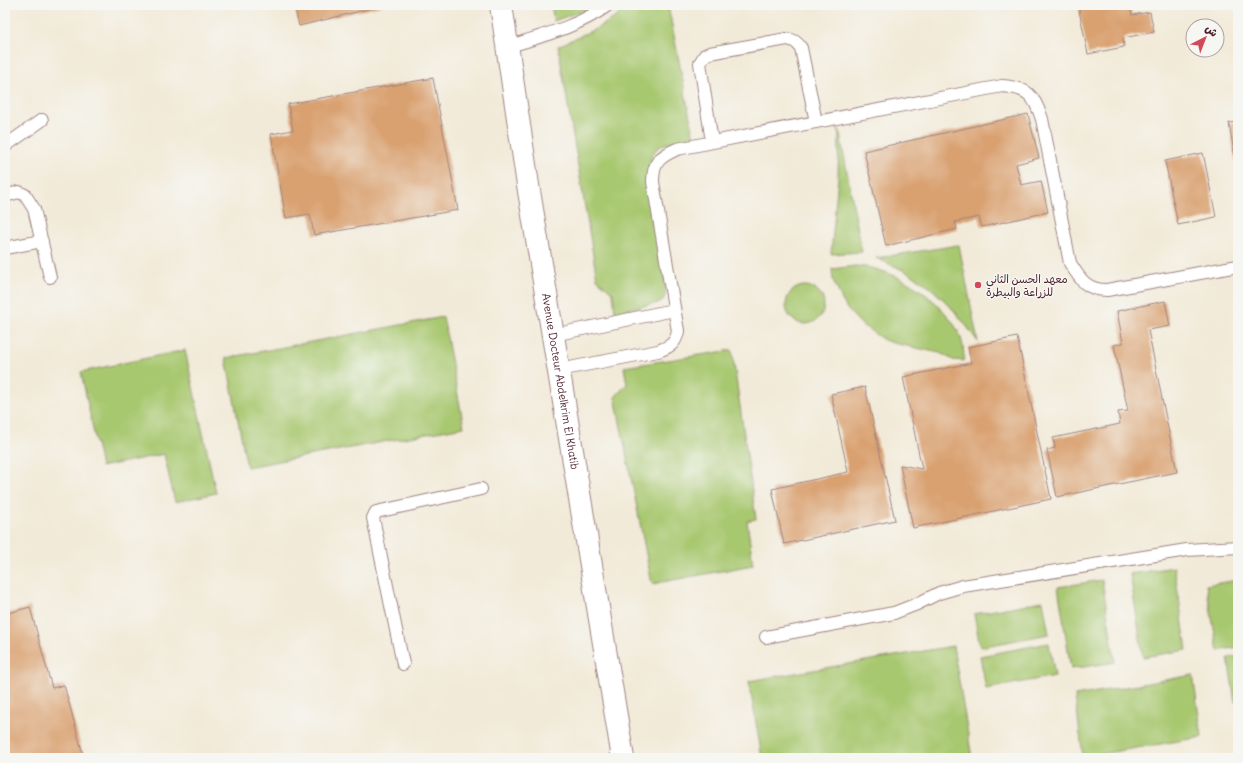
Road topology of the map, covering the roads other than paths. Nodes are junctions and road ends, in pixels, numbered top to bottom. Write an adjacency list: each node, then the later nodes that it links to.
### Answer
1 (501, 5): 3 (street, Avenue Docteur Abdelkrim El Khatib)
2 (608, 5): 3 (lane)
3 (506, 47): 14 (street, Avenue Docteur Abdelkrim El Khatib)
4 (42, 120): 7 (lane)
5 (816, 122): 6 (lane); 6 (lane); 11 (lane)
6 (712, 142): 13 (lane)
7 (5, 146)
8 (5, 196): 9 (lane)
9 (42, 240): 10 (lane); 12 (lane)
10 (5, 248)
11 (1238, 266)
12 (50, 277)
13 (674, 310): 14 (lane); 15 (lane)
14 (554, 335): 15 (street, Avenue Docteur Abdelkrim El Khatib)
15 (559, 370): 20 (street, Avenue Docteur Abdelkrim El Khatib)
16 (481, 489): 19 (lane)
17 (1238, 546): 18 (lane)
18 (766, 637)
19 (403, 664)
20 (623, 758)

